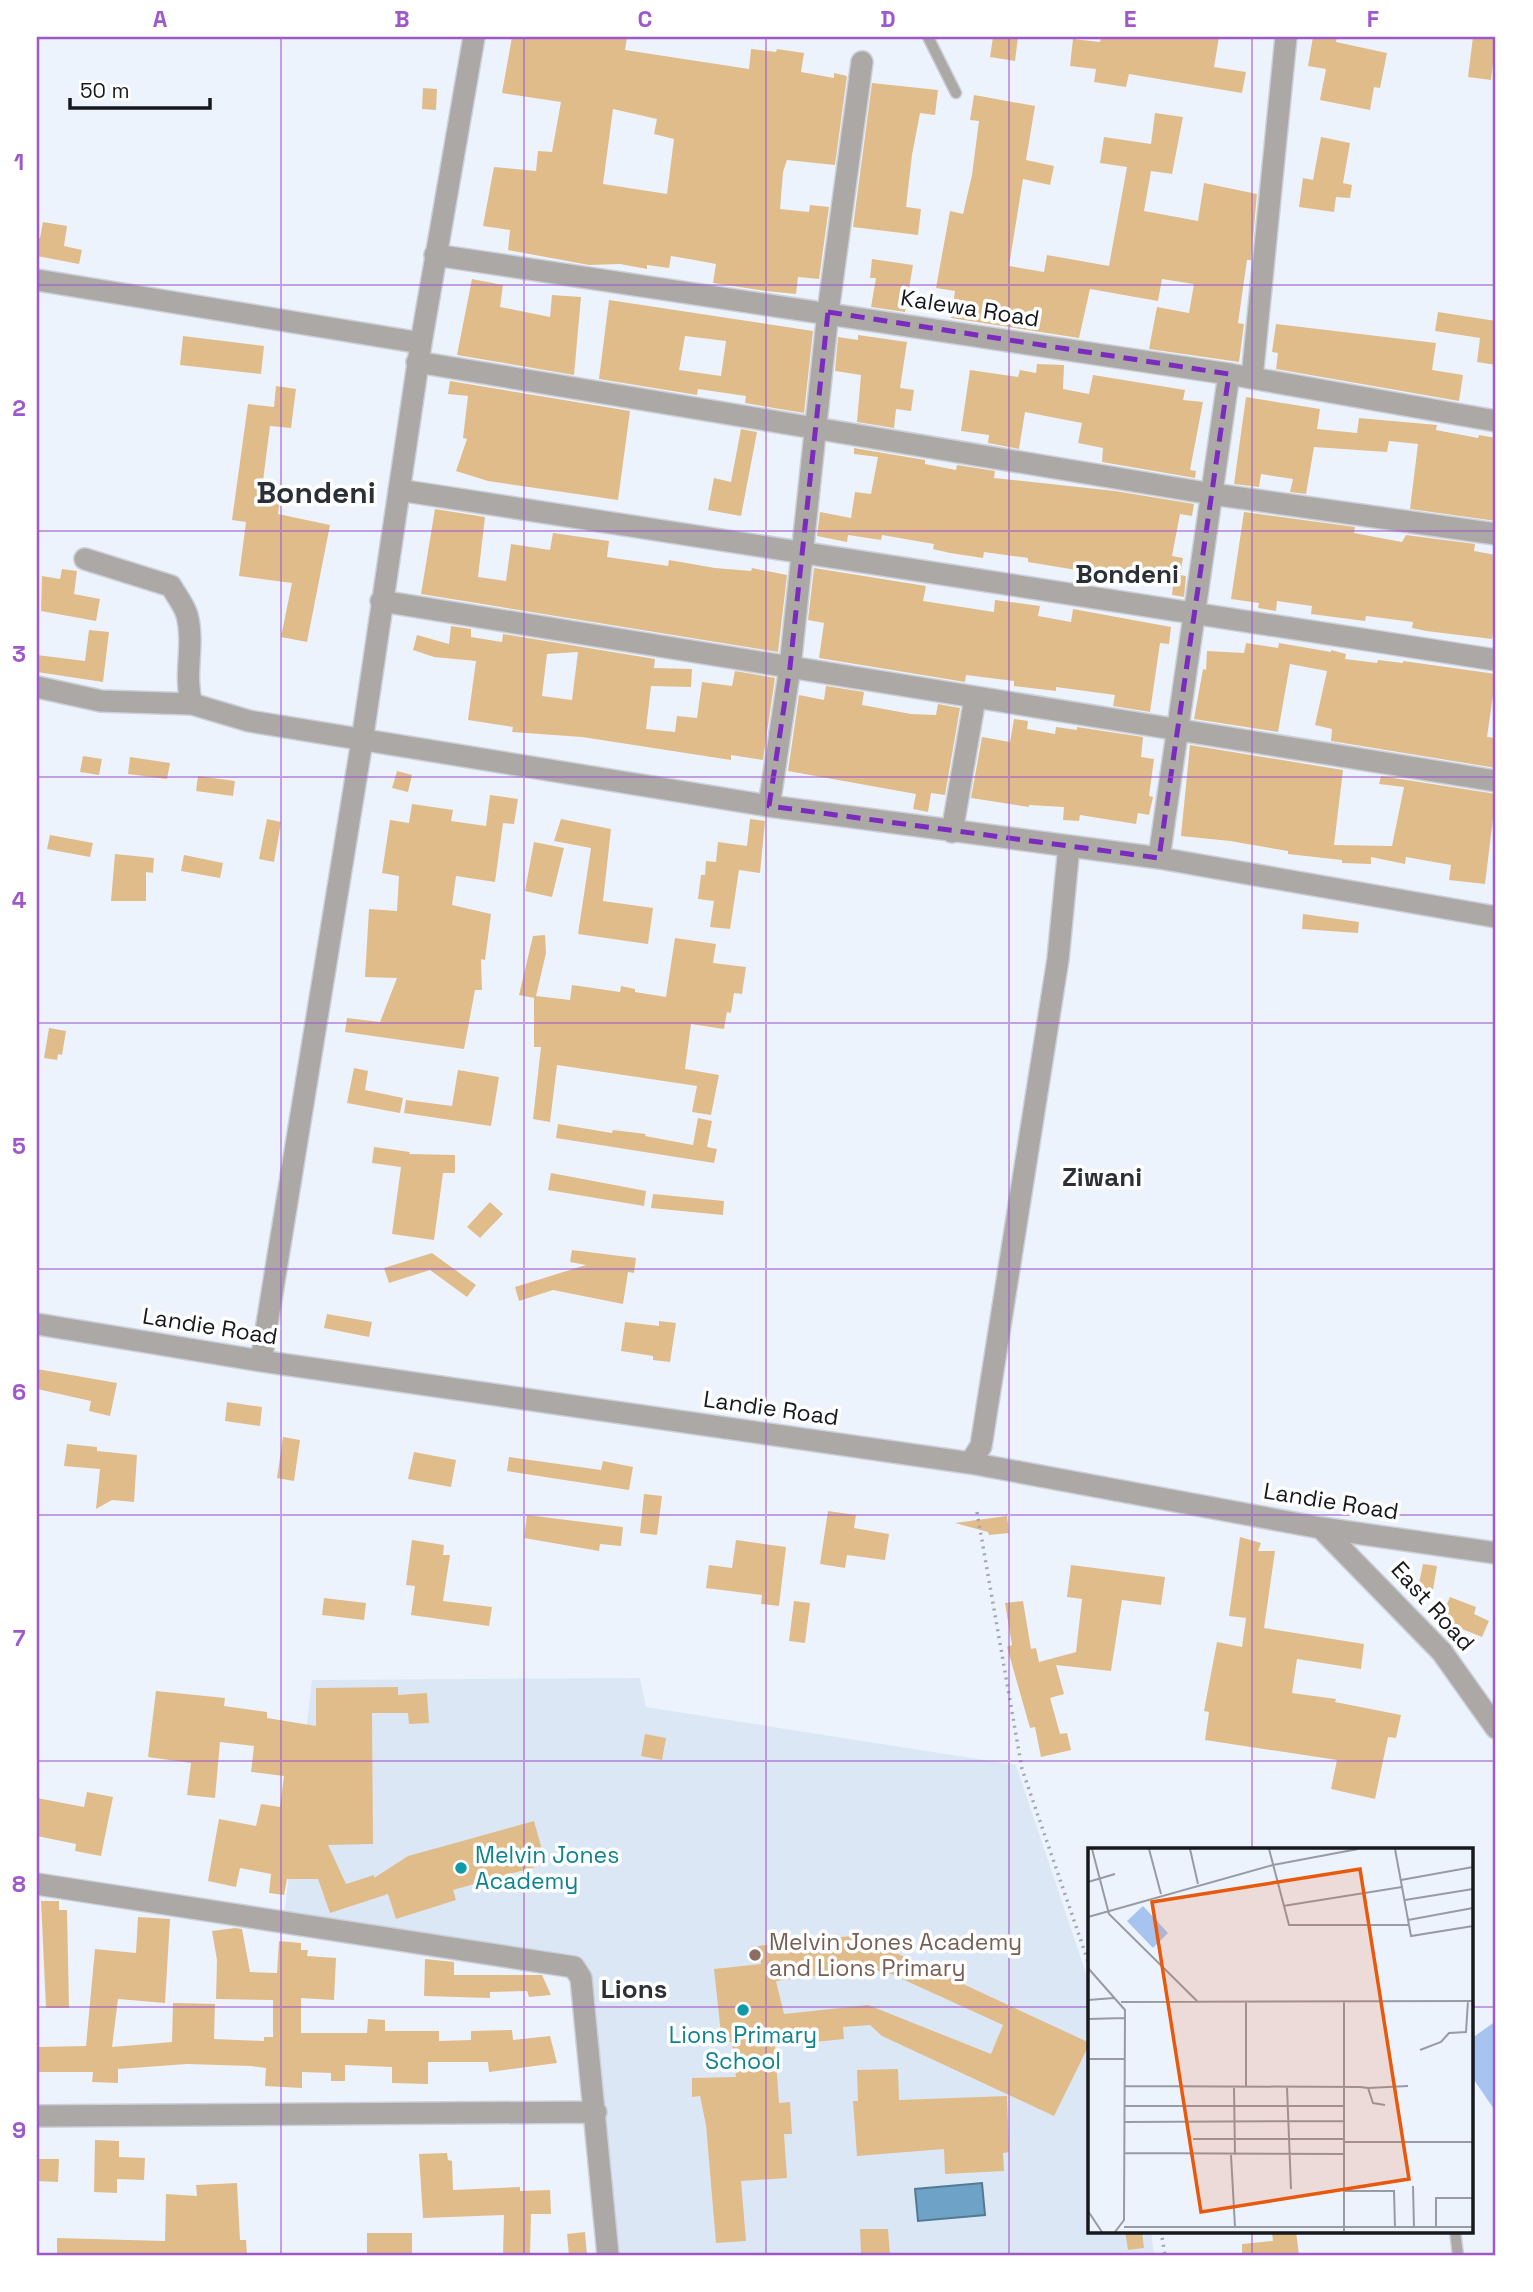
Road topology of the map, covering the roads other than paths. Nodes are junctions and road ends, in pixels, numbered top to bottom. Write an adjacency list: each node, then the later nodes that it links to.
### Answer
1 (474, 37): 6 (street)
2 (928, 37): 5 (lane)
3 (1286, 37): 11 (street)
4 (862, 62): 8 (street)
5 (957, 93)
6 (435, 255): 8 (street, Kalewa Road); 9 (street)
7 (37, 280): 9 (street)
8 (828, 312): 10 (street, Kalewa Road); 13 (street)
9 (419, 352): 13 (street); 14 (street)
10 (1229, 374): 11 (street, Kalewa Road); 15 (street)
11 (1252, 377): 12 (street, Kalewa Road)
12 (1496, 421)
13 (816, 430): 15 (street); 17 (street)
14 (399, 490): 17 (street); 19 (street)
15 (1212, 494): 16 (street); 20 (street)
16 (1496, 534)
17 (803, 550): 20 (street); 22 (street)
18 (85, 559): 25 (street)
19 (381, 601): 22 (street); 27 (street)
20 (1195, 612): 21 (street); 26 (street)
21 (1496, 660)
22 (790, 667): 24 (street); 29 (street)
23 (37, 687): 25 (street)
24 (975, 698): 26 (street); 30 (street)
25 (192, 704): 27 (street)
26 (1175, 731): 28 (street); 32 (street)
27 (362, 741): 29 (street); 35 (street)
28 (1496, 781)
29 (769, 806): 30 (street)
30 (952, 832): 31 (street)
31 (1069, 846): 32 (street); 36 (street)
32 (1159, 858): 33 (street)
33 (1496, 917)
34 (37, 1324): 35 (street, Landie Road)
35 (261, 1361): 36 (street, Landie Road)
36 (970, 1463): 37 (street, Landie Road)
37 (1321, 1528): 38 (street, Landie Road); 39 (street, East Road)
38 (1496, 1553)
39 (1496, 1728)
40 (37, 1884): 41 (street)
41 (596, 2112): 42 (street); 44 (street)
42 (37, 2116)
43 (1455, 2232): 45 (lane)
44 (608, 2255)
45 (1458, 2255)

